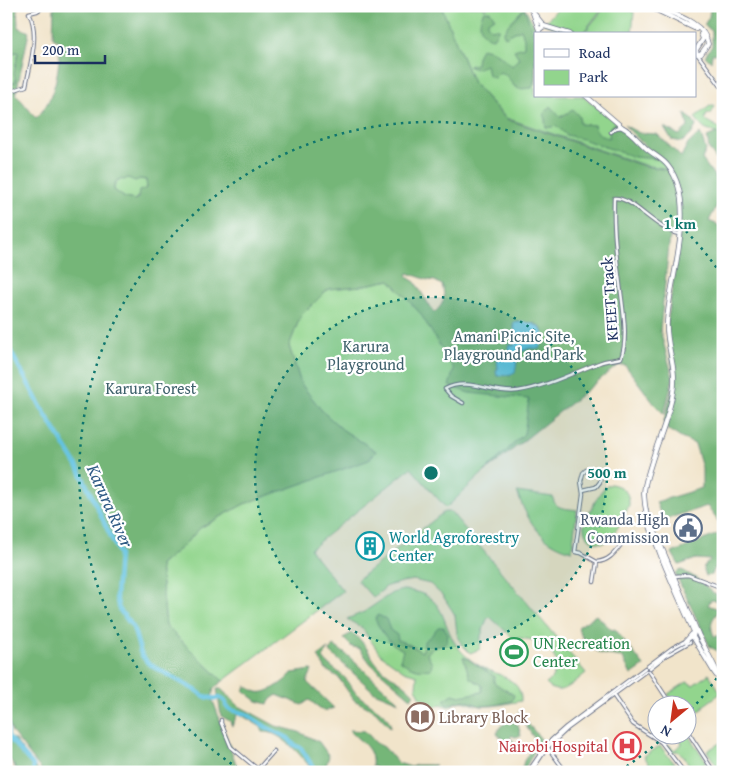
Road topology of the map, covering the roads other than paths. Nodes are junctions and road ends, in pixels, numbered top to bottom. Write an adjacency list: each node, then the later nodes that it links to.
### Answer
1 (45, 6): 11 (street)
2 (648, 6): 9 (main road)
3 (655, 6): 9 (main road)
4 (530, 8): 5 (main road); 6 (main road)
5 (546, 27): 6 (main road); 7 (main road); 8 (main road)
6 (539, 32)
7 (549, 32)
8 (563, 32)
9 (698, 52): 10 (street)
10 (723, 89)
11 (8, 92)
12 (588, 98): 13 (main road)
13 (622, 127): 14 (street); 15 (main road)
14 (611, 132)
15 (680, 234): 16 (street, KFEET Track); 20 (main road)
16 (463, 403)
17 (583, 490): 17 (street); 19 (street)
18 (620, 546): 19 (street)
19 (597, 562): 21 (street)
20 (671, 577): 22 (main road); 23 (street)
21 (594, 582)
22 (676, 587): 24 (main road); 25 (main road)
23 (723, 588)
24 (686, 612): 25 (main road); 26 (main road)
25 (696, 637): 26 (main road); 28 (main road); 28 (main road)
26 (688, 642): 27 (street)
27 (648, 669): 29 (street); 30 (street); 33 (street)
28 (723, 684)
29 (613, 695): 33 (street); 39 (street)
30 (666, 696)
31 (221, 720): 35 (street)
32 (696, 745): 40 (street)
33 (547, 747): 37 (street); 38 (street)
34 (274, 751): 35 (street)
35 (258, 769): 36 (street)
36 (261, 772)
37 (529, 772)
38 (566, 772)
39 (684, 772)
40 (714, 772)

